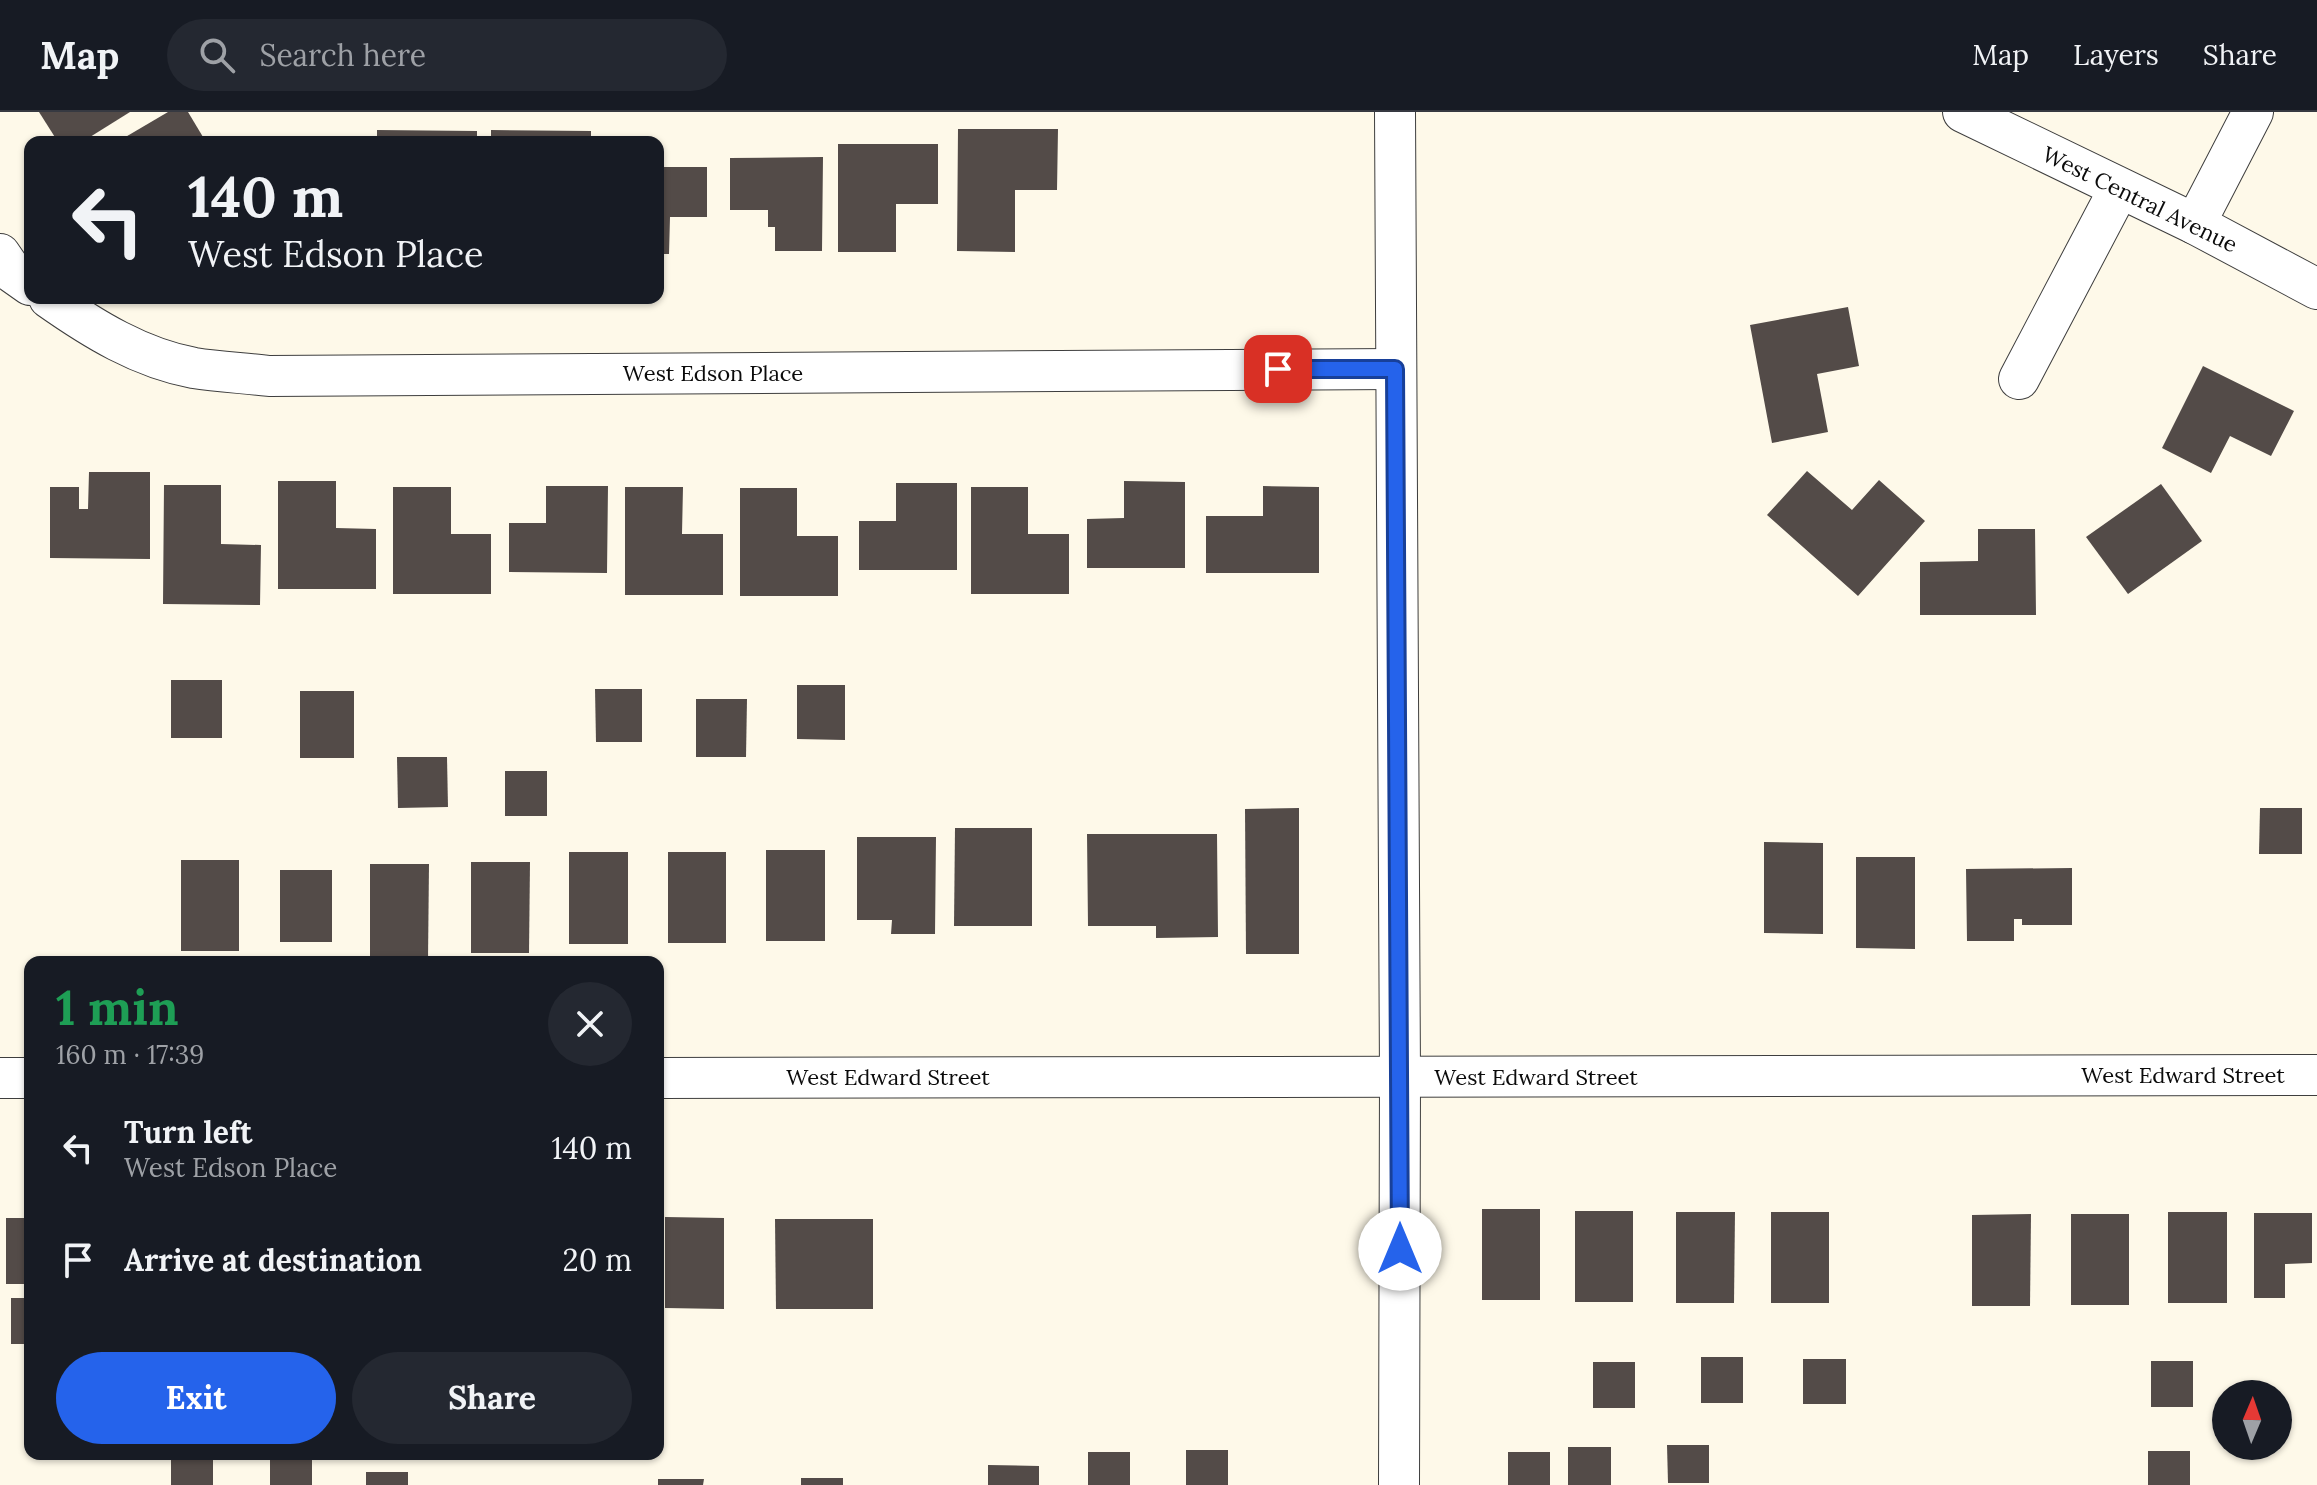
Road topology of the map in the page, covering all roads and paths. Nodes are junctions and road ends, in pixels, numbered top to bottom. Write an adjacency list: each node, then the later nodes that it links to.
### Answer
1 (1395, 112): 8 (street)
2 (1963, 112): 4 (street, West Central Avenue)
3 (2253, 112): 5 (street)
4 (2119, 189): 5 (street, West Central Avenue); 9 (street)
5 (2195, 224): 6 (street, West Central Avenue)
6 (2317, 289)
7 (58, 304): 8 (street, West Edson Place)
8 (1395, 369): 11 (street)
9 (2019, 379)
10 (2317, 1075): 11 (street, West Edward Street)
11 (1400, 1077): 14 (street, West Edward Street); 15 (street)
12 (0, 1078): 13 (street)
13 (24, 1078)
14 (664, 1078)
15 (1399, 1485)

